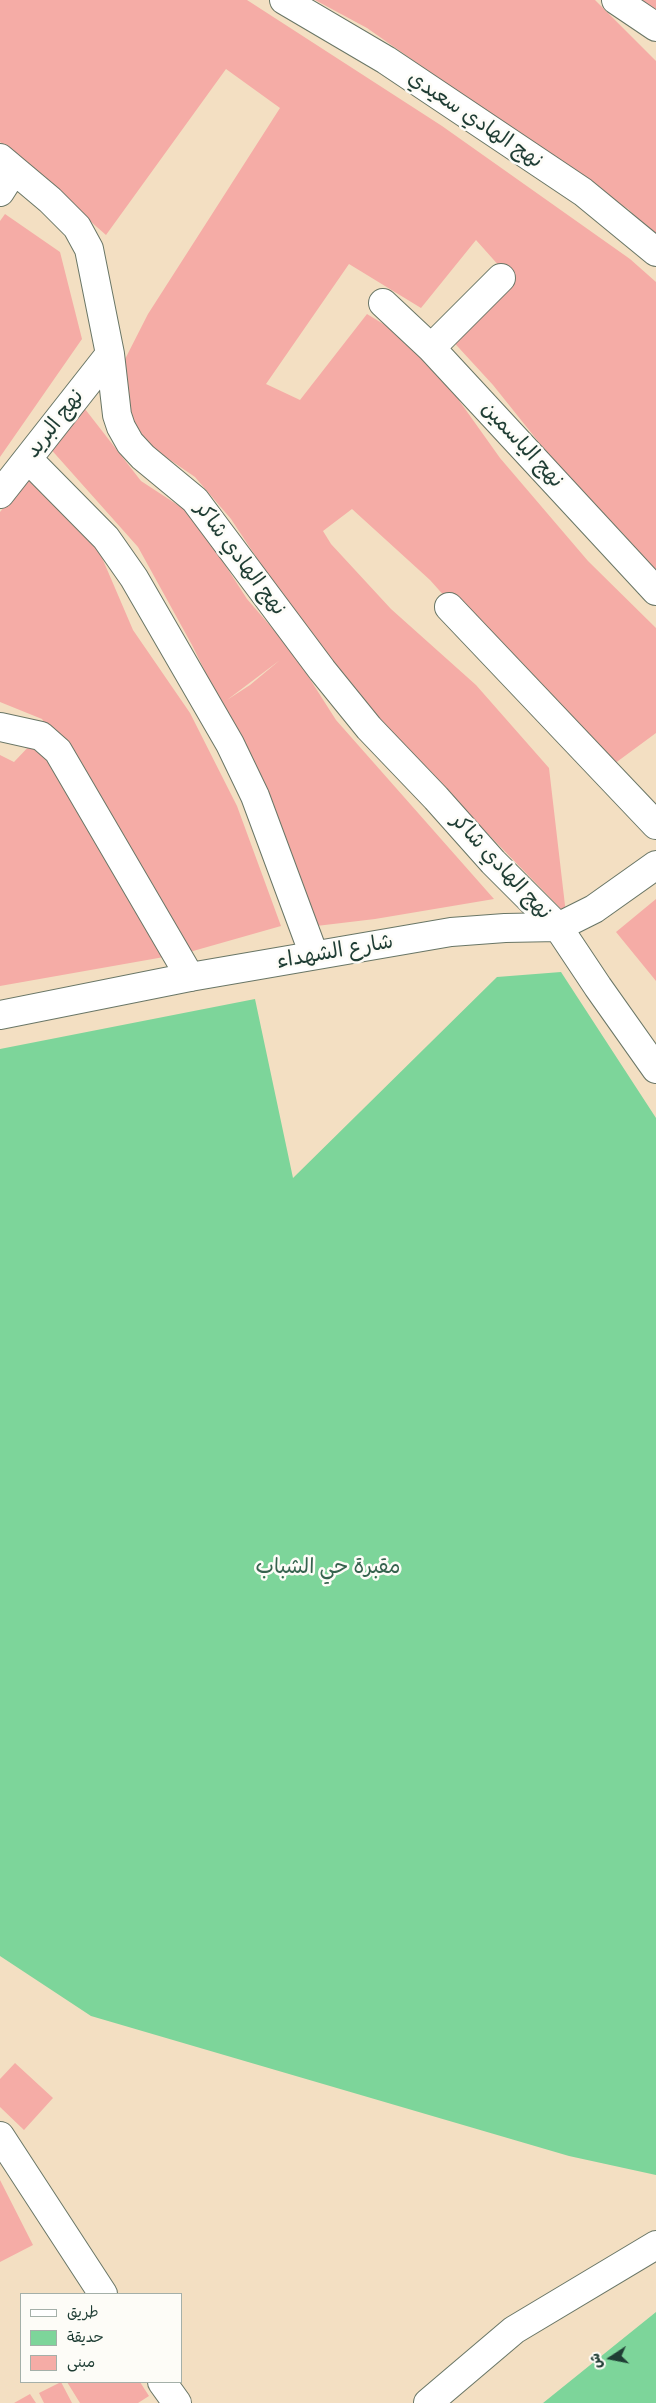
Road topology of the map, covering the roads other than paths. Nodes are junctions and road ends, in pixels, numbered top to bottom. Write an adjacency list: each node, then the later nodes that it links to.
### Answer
1 (284, 0): 5 (street, نهج الهادي سعيدي)
2 (616, 0): 3 (street)
3 (656, 27)
4 (5, 173): 9 (street, نهج الهادي شاكر)
5 (656, 252)
6 (501, 278): 8 (street)
7 (383, 303): 8 (street, نهج الياسمين)
8 (431, 348): 12 (street, نهج الياسمين)
9 (110, 354): 10 (street, نهج البريد); 17 (street, نهج الهادي شاكر)
10 (28, 459): 11 (street, نهج البريد); 18 (street)
11 (0, 494)
12 (656, 591)
13 (449, 607): 15 (street)
14 (0, 727): 19 (street)
15 (656, 825)
16 (656, 865): 17 (street, شارع الشهداء)
17 (558, 927): 18 (street, شارع الشهداء); 21 (street, نهج الهادي شاكر)
18 (314, 955): 19 (street, شارع الشهداء)
19 (190, 977): 20 (street, شارع الشهداء)
20 (0, 1016)
21 (656, 1068)
22 (0, 2136): 24 (street)
23 (656, 2245): 27 (street)
24 (102, 2293)
25 (163, 2383): 26 (street)
26 (177, 2403)
27 (428, 2403)

